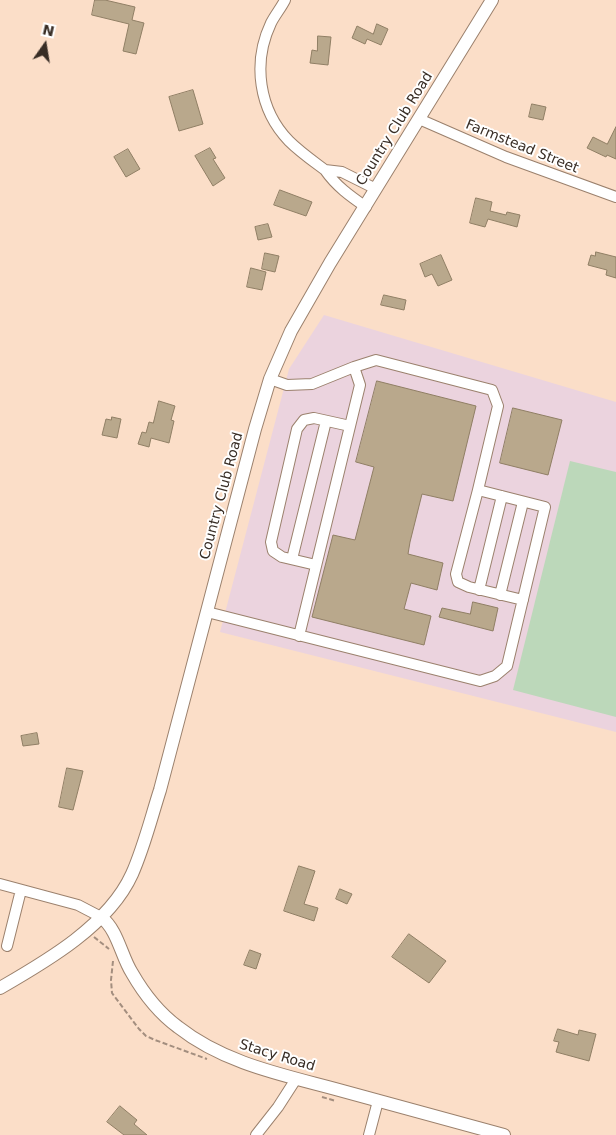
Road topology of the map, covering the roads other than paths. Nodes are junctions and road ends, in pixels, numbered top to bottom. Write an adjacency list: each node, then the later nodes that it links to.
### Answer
1 (285, 0): 4 (street)
2 (492, 0): 3 (main road, Country Club Road)
3 (419, 119): 5 (main road, Country Club Road); 6 (street, Farmstead Street)
4 (325, 170): 5 (street); 7 (street)
5 (376, 189): 7 (main road, Country Club Road)
6 (616, 197)
7 (366, 206): 9 (main road, Country Club Road)
8 (354, 367): 9 (street); 11 (street); 12 (street)
9 (270, 379): 20 (main road, Country Club Road)
10 (326, 421): 11 (street); 15 (street); 15 (street)
11 (350, 426): 16 (street)
12 (478, 490): 13 (street); 17 (street)
13 (502, 496): 14 (street); 17 (street)
14 (523, 502): 18 (street); 19 (street)
15 (292, 559): 16 (street)
16 (316, 565): 21 (street)
17 (479, 590): 18 (street)
18 (500, 595): 19 (street)
19 (523, 600): 21 (street)
20 (207, 612): 21 (street); 24 (main road, Country Club Road)
21 (299, 636)
22 (0, 884): 23 (street)
23 (21, 890): 24 (street); 25 (street)
24 (101, 918): 26 (main road, Country Club Road); 27 (main road, Stacy Road)
25 (8, 946)
26 (0, 988)
27 (296, 1078): 28 (main road, Stacy Road); 29 (street)
28 (378, 1101): 30 (street); 31 (main road, Stacy Road)
29 (256, 1135)
30 (369, 1135)
31 (504, 1135)

